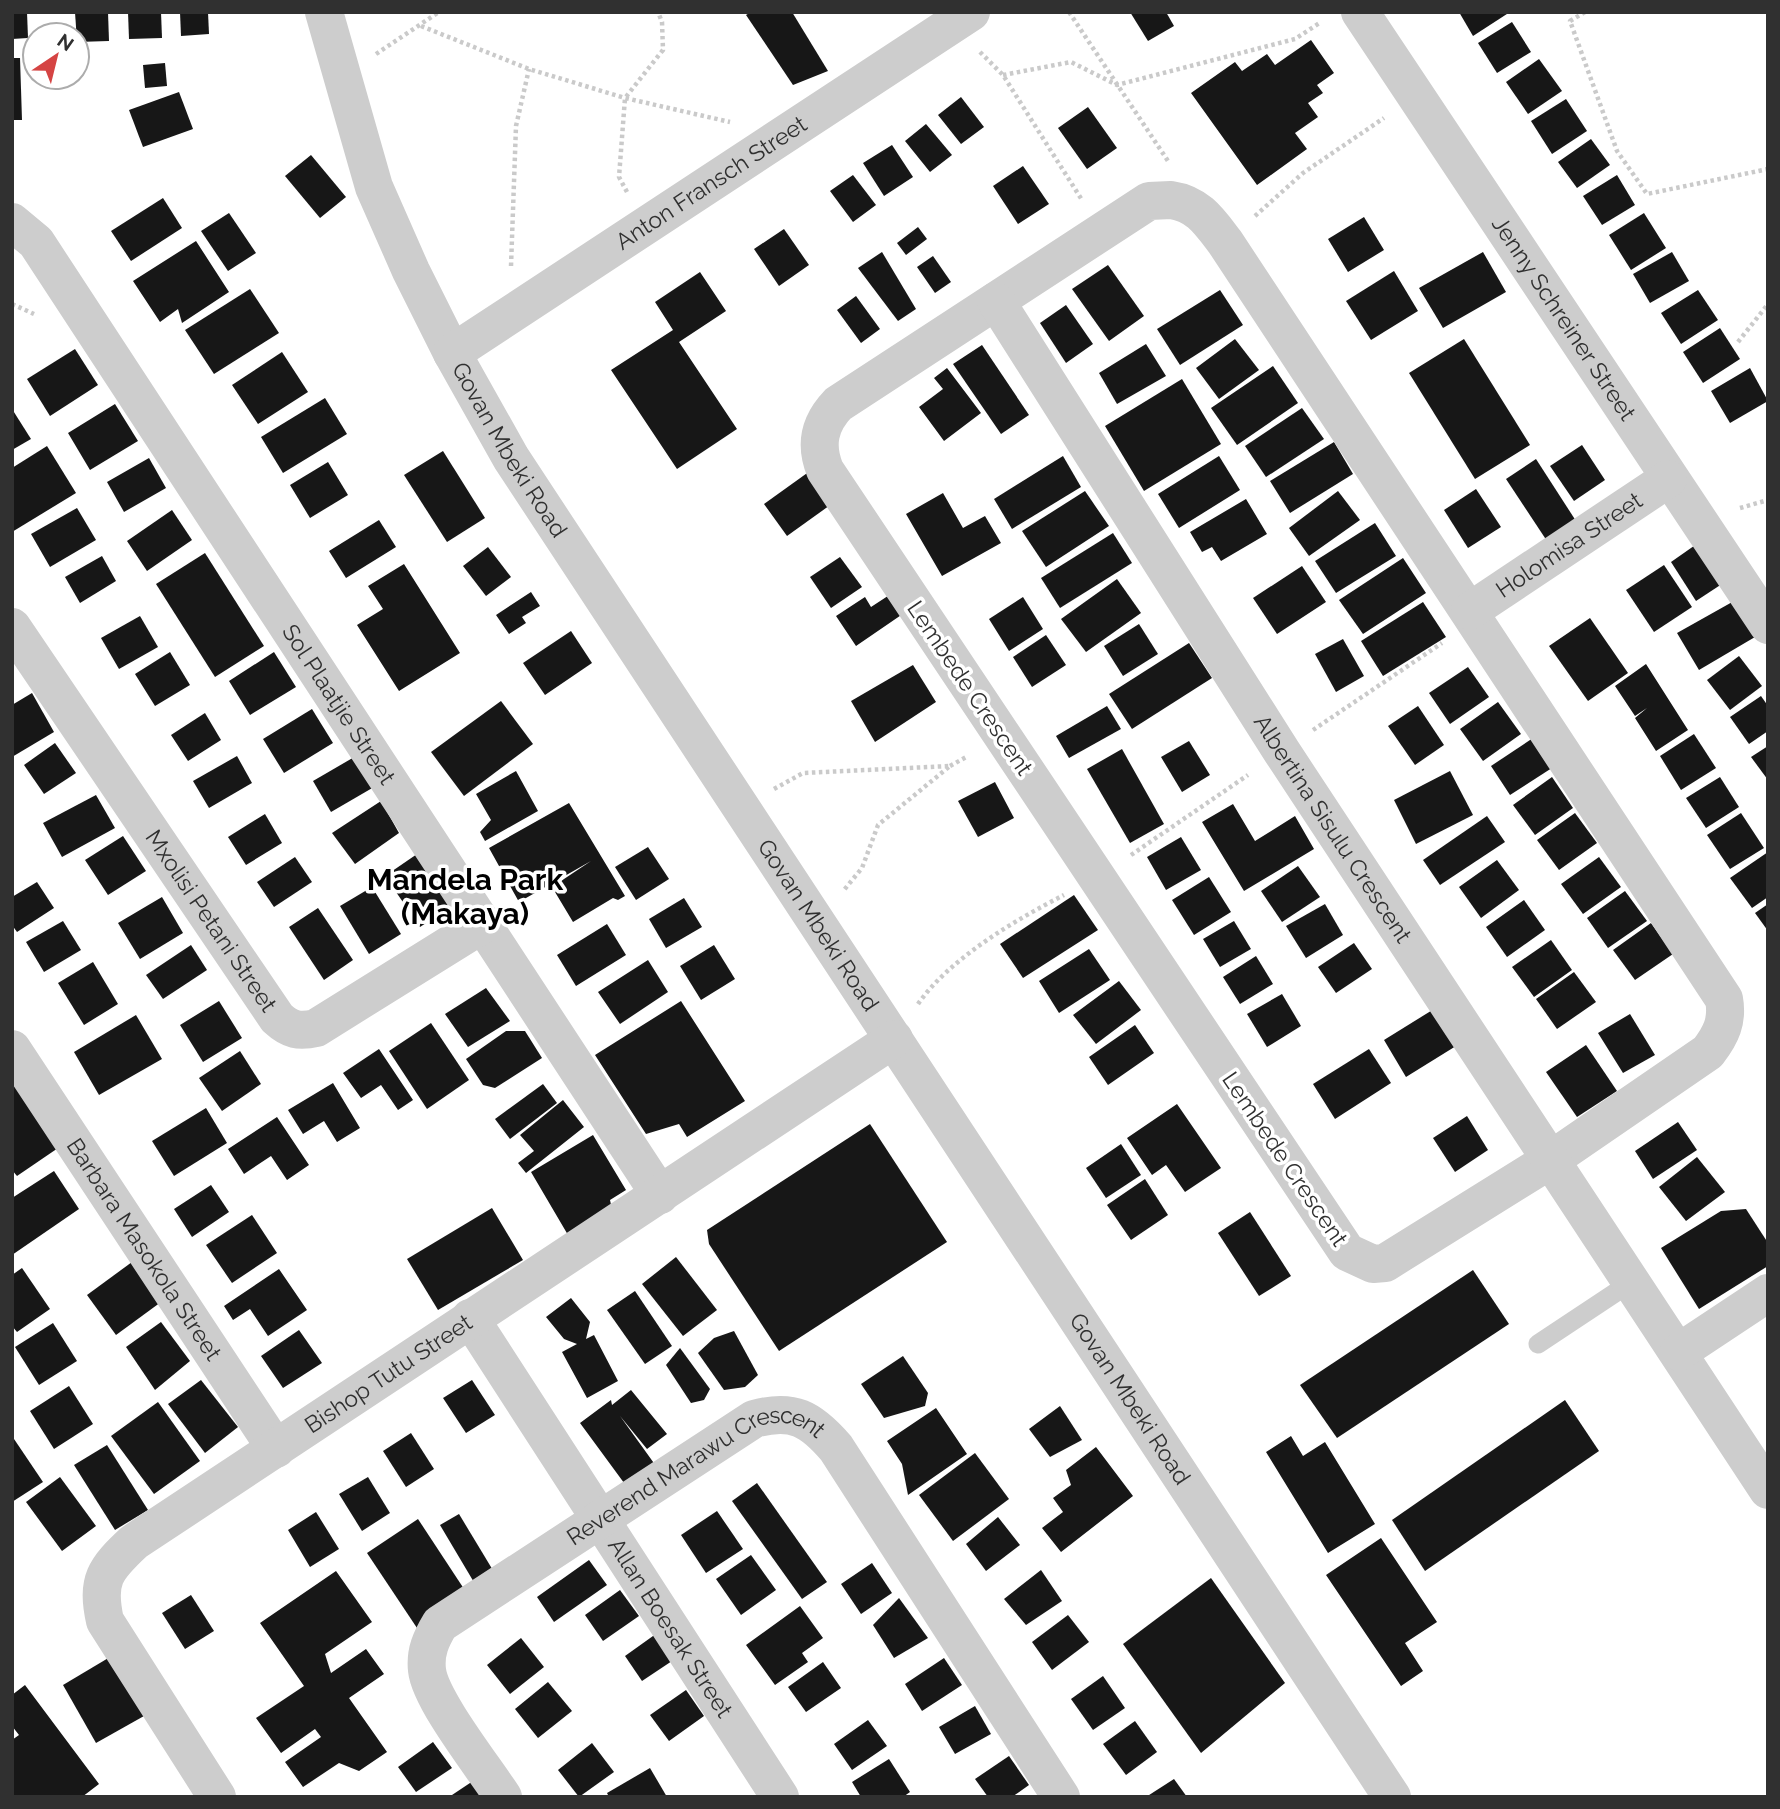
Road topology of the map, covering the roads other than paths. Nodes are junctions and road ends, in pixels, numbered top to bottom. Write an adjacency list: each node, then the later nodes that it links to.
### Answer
1 (324, 12): 6 (street, Govan Mbeki Road)
2 (1343, 16): 7 (street, Jenny Schreiner Street)
3 (961, 18): 6 (street, Anton Fransch Street)
4 (12, 222): 11 (street, Sol Plaatjie Street)
5 (996, 301): 8 (street, Lembede Crescent); 14 (street, Albertina Sisulu Crescent); 14 (street, Lembede Crescent)
6 (452, 354): 12 (street, Govan Mbeki Road)
7 (1668, 479): 8 (street, Holomisa Street); 9 (street, Jenny Schreiner Street)
8 (1470, 611): 14 (street, Lembede Crescent)
9 (1768, 625)
10 (12, 627): 11 (street, Mxolisi Petani Street)
11 (482, 924): 15 (street, Sol Plaatjie Street)
12 (894, 1039): 15 (street, Bishop Tutu Street); 28 (street, Govan Mbeki Road)
13 (12, 1049): 21 (street, Barbara Masokola Street)
14 (1552, 1159): 16 (street, Albertina Sisulu Crescent)
15 (660, 1195): 18 (street, Bishop Tutu Street)
16 (1633, 1282): 19 (lane); 20 (street, Albertina Sisulu Crescent)
17 (1768, 1293): 20 (street)
18 (470, 1318): 21 (street, Bishop Tutu Street); 23 (street, Allan Boesak Street)
19 (1538, 1344)
20 (1679, 1352): 22 (street, Albertina Sisulu Crescent)
21 (276, 1449): 24 (street, Bishop Tutu Street)
22 (1768, 1490)
23 (599, 1519): 25 (street, Reverend Marawu Crescent); 26 (street, Allan Boesak Street); 27 (street, Reverend Marawu Crescent)
24 (204, 1792)
25 (503, 1797)
26 (780, 1797)
27 (1061, 1797)
28 (1392, 1797)

